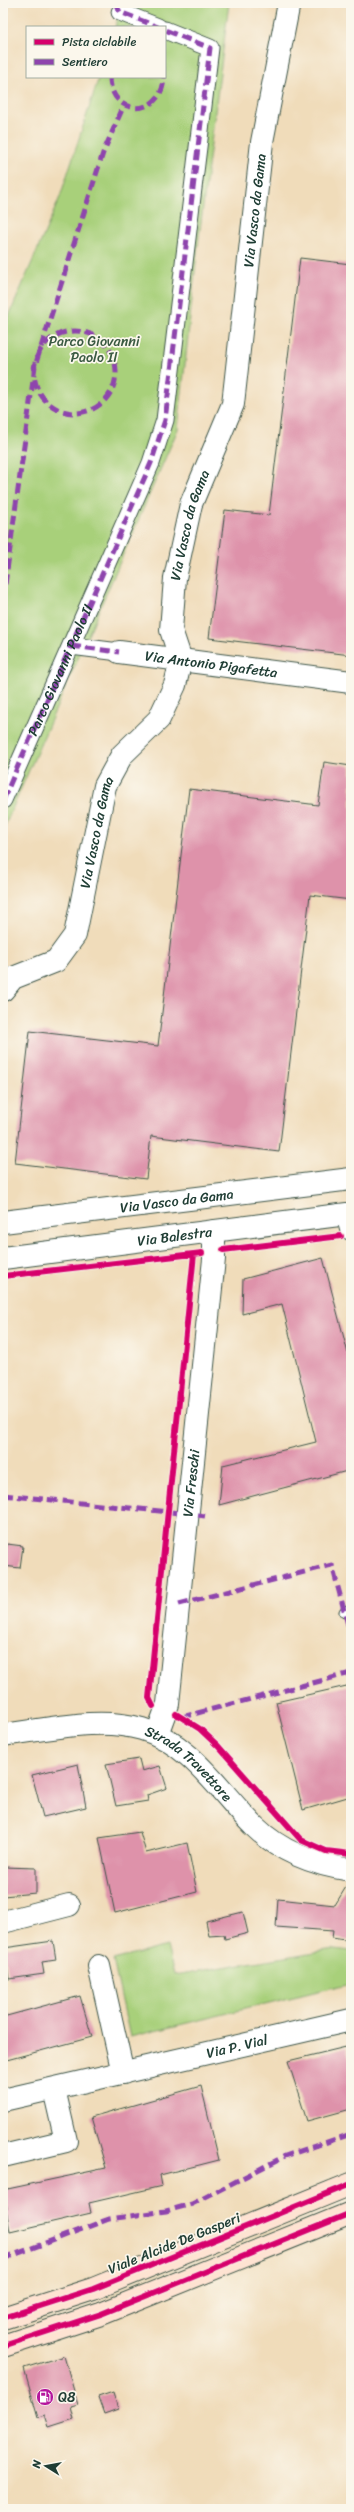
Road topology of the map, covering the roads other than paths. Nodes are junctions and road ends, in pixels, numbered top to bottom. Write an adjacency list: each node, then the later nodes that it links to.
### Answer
1 (289, 3): 7 (street, Via Vasco da Gama)
2 (120, 12): 3 (street)
3 (155, 26)
4 (166, 30): 5 (street, Parco Giovanni Paolo II)
5 (71, 646): 6 (street, Via Antonio Pigafetta); 9 (street, Parco Giovanni Paolo II)
6 (119, 652): 7 (street, Via Antonio Pigafetta)
7 (181, 660): 8 (street, Via Antonio Pigafetta); 10 (street, Via Vasco da Gama)
8 (351, 682)
9 (3, 800)
10 (3, 990)
11 (351, 1179): 13 (street, Via Vasco da Gama)
12 (350, 1219): 14 (street, Via Balestra)
13 (3, 1222)
14 (214, 1231): 15 (street, Via Balestra); 16 (street, Via Freschi)
15 (3, 1258)
16 (157, 1734): 17 (street, Strada Travettore); 18 (street, Strada Travettore)
17 (3, 1736)
18 (351, 1870)
19 (69, 1905): 20 (street)
20 (3, 1922)
21 (99, 1966): 23 (street)
22 (351, 2020): 23 (street, Via P. Vial)
23 (123, 2073): 24 (street, Via P. Vial)
24 (54, 2089): 25 (street, Via P. Vial); 26 (street)
25 (3, 2100)
26 (3, 2156)
27 (351, 2184): 29 (main road, Viale Alcide De Gasperi)
28 (351, 2213): 30 (main road)
29 (3, 2318)
30 (3, 2346)

